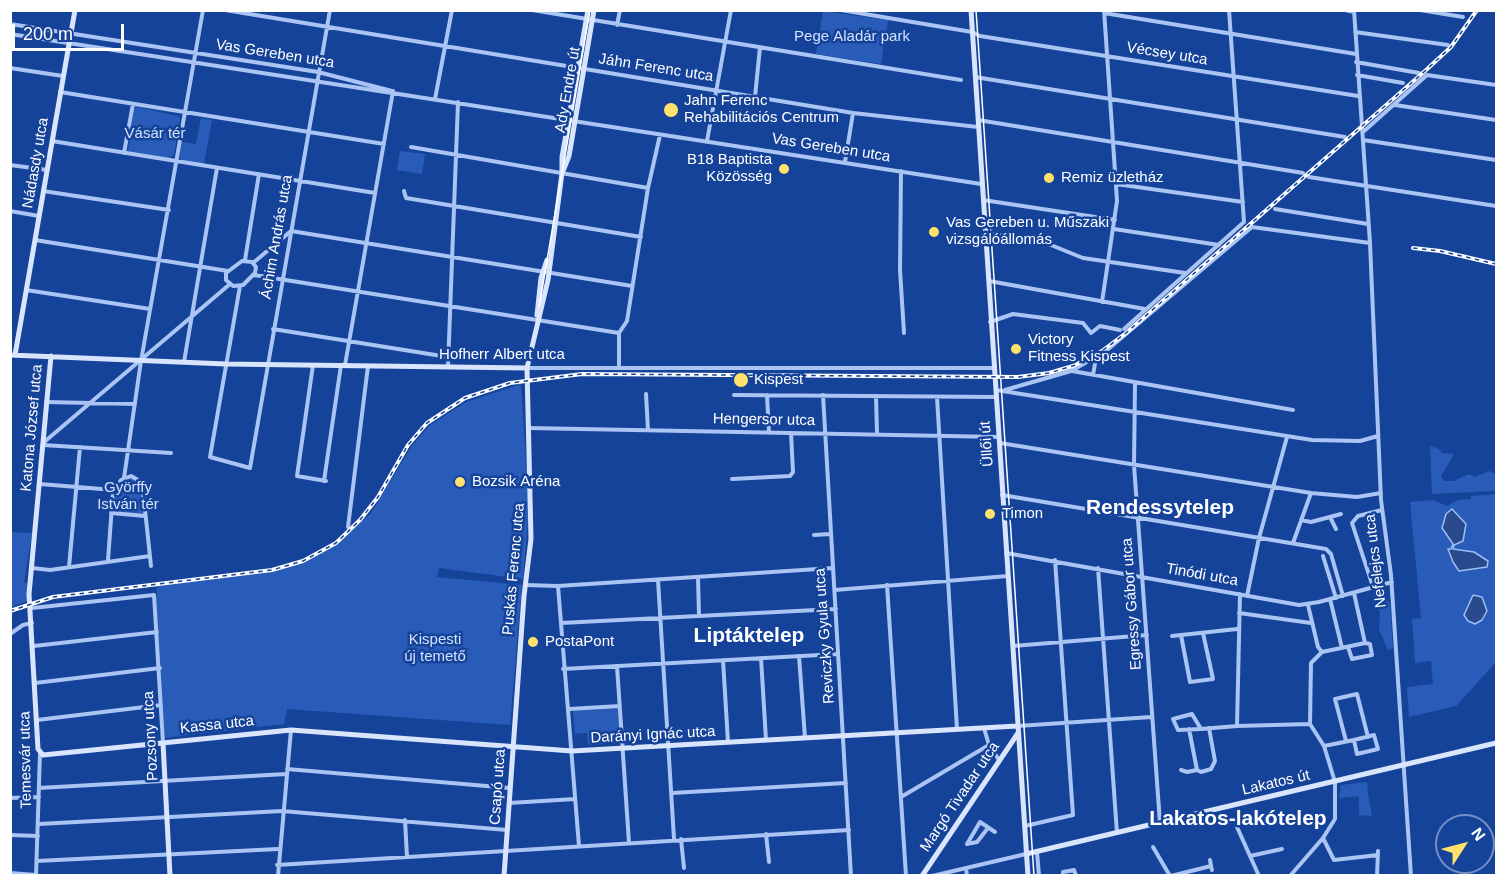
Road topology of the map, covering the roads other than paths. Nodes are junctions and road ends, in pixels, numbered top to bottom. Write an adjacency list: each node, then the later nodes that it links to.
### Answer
1 (75, 10): 26 (street, Nádasdy utca)
2 (204, 10): 34 (street)
3 (225, 10): 23 (street, Jáhn Ferenc utca)
4 (330, 10): 23 (street, Áchim András utca)
5 (452, 10): 32 (street)
6 (532, 10): 18 (street)
7 (588, 10): 20 (street, Ady Endre út)
8 (594, 10): 20 (street, Ady Endre út)
9 (620, 10): 22 (street)
10 (731, 10): 29 (street)
11 (841, 10): 24 (street, Vécsey utca)
12 (971, 10): 24 (street, Üllői út)
13 (1229, 10): 28 (street)
14 (1345, 10): 16 (street)
15 (1420, 10): 19 (street)
16 (1354, 11): 25 (street, Nefelejcs utca)
17 (1104, 12): 28 (street); 36 (street)
18 (562, 13): 20 (street)
19 (1463, 17)
20 (589, 20): 22 (street); 40 (street, Ady Endre út); 41 (street, Ady Endre út)
21 (12, 24): 26 (street, Vas Gereben utca); 27 (street)
22 (617, 25): 29 (street)
23 (327, 29): 32 (street, Jáhn Ferenc utca); 42 (street, Áchim András utca)
24 (972, 32): 36 (street, Vécsey utca); 46 (street, Üllői út)
25 (1354, 32): 31 (street); 35 (street, Nefelejcs utca)
26 (71, 33): 30 (street, Nádasdy utca); 34 (street, Vas Gereben utca)
27 (11, 35): 30 (street, Vas Gereben utca)
28 (1231, 35): 35 (street); 47 (street)
29 (726, 42): 33 (street); 52 (street)
30 (69, 43): 37 (street, Vas Gereben utca); 45 (street, Nádasdy utca)
31 (1448, 45)
32 (446, 46): 40 (street, Jáhn Ferenc utca); 58 (street)
33 (760, 47): 48 (street); 56 (street)
34 (196, 53): 37 (street); 42 (street, Vas Gereben utca)
35 (1356, 54): 38 (street, Nefelejcs utca)
36 (1107, 57): 47 (street, Vécsey utca); 57 (street)
37 (194, 62): 49 (street, Vas Gereben utca); 62 (street)
38 (1356, 62): 43 (street); 44 (street, Nefelejcs utca)
39 (10, 68): 45 (street)
40 (577, 68): 41 (street, Jáhn Ferenc utca); 67 (street, Ady Endre út)
41 (584, 69): 52 (street, Jáhn Ferenc utca); 67 (street, Ady Endre út)
42 (318, 72): 49 (street, Áchim András utca); 53 (street, Vas Gereben utca)
43 (1419, 73)
44 (1357, 75): 50 (street); 55 (street, Nefelejcs utca)
45 (63, 76): 54 (street, Nádasdy utca)
46 (975, 77): 57 (street); 64 (street, Üllői út)
47 (1233, 77): 55 (street, Vécsey utca); 65 (street)
48 (961, 80)
49 (316, 82): 53 (street, Vas Gereben utca); 69 (street, Áchim András utca)
50 (1403, 84)
51 (1497, 85): 61 (street)
52 (716, 90): 56 (street, Jáhn Ferenc utca); 75 (street)
53 (393, 91): 58 (street, Vas Gereben utca); 77 (street)
54 (60, 92): 60 (street); 74 (street, Nádasdy utca)
55 (1358, 96): 70 (street, Nefelejcs utca)
56 (755, 97): 63 (street, Jáhn Ferenc utca)
57 (1110, 98): 65 (street); 76 (street)
58 (435, 99): 59 (street, Vas Gereben utca)
59 (458, 102): 67 (street, Vas Gereben utca); 80 (street)
60 (133, 104): 62 (street); 79 (street)
61 (1394, 104): 66 (street); 70 (street)
62 (185, 113): 69 (street); 82 (street)
63 (853, 113): 68 (street, Jáhn Ferenc utca); 83 (street)
64 (978, 120): 68 (street, Üllői út); 76 (street)
65 (1237, 120): 72 (street); 84 (street)
66 (1497, 120)
67 (572, 121): 71 (street, Vas Gereben utca); 89 (street, Ady Endre út)
68 (978, 127): 94 (street, Üllői út)
69 (307, 132): 77 (street); 93 (street, Áchim András utca)
70 (1362, 132): 73 (street, Nefelejcs utca)
71 (660, 135): 75 (street, Vas Gereben utca); 97 (street)
72 (1345, 137)
73 (1363, 140): 81 (street); 96 (street, Nefelejcs utca)
74 (52, 141): 79 (street); 87 (street, Nádasdy utca)
75 (707, 141): 83 (street, Vas Gereben utca)
76 (1113, 141): 84 (street); 95 (street)
77 (384, 144): 100 (street)
78 (411, 147): 80 (street)
79 (124, 153): 82 (street)
80 (456, 155): 89 (street); 103 (street)
81 (1497, 160)
82 (176, 162): 86 (street); 106 (street)
83 (845, 162): 88 (street, Vas Gereben utca)
84 (1240, 162): 90 (street); 102 (street)
85 (10, 165): 87 (street)
86 (217, 168): 91 (street); 125 (street)
87 (47, 170): 98 (street, Nádasdy utca)
88 (901, 171): 94 (street, Vas Gereben utca); 146 (street)
89 (562, 173): 97 (street); 110 (street, Ady Endre út)
90 (1303, 173)
91 (258, 174): 93 (street); 122 (street)
92 (1309, 177): 96 (street)
93 (299, 181): 100 (street); 113 (street, Áchim András utca)
94 (981, 184): 101 (street, Üllői út)
95 (1116, 184): 102 (street); 109 (street)
96 (1365, 186): 104 (street); 111 (street, Nefelejcs utca)
97 (648, 188): 115 (street)
98 (43, 191): 106 (street); 108 (street, Nádasdy utca)
99 (404, 191): 103 (street)
100 (375, 192): 117 (street)
101 (983, 200): 109 (street); 114 (street, Üllői út)
102 (1243, 202): 119 (street)
103 (454, 205): 110 (street); 120 (street)
104 (1497, 206)
105 (1275, 209): 111 (street)
106 (169, 210): 121 (street)
107 (10, 211): 108 (street)
108 (39, 216): 116 (street, Nádasdy utca)
109 (1115, 220): 112 (street)
110 (554, 222): 115 (street); 127 (street, Ady Endre út)
111 (1368, 224): 118 (street, Nefelejcs utca)
112 (1114, 229): 119 (street); 123 (street)
113 (291, 231): 117 (street); 124 (street); 130 (street, Áchim András utca)
114 (985, 233): 123 (street); 131 (street, Üllői út)
115 (641, 237): 134 (street)
116 (35, 240): 121 (street); 135 (street, Nádasdy utca)
117 (367, 243): 120 (street); 136 (street)
118 (1370, 243): 151 (street); 187 (street, Nefelejcs utca)
119 (1220, 245): 128 (street)
120 (452, 256): 127 (street); 138 (street)
121 (159, 260): 125 (street); 139 (street)
122 (245, 260): 124 (street); 126 (street)
123 (1109, 262): 128 (street); 137 (street)
124 (253, 263): 129 (street)
125 (200, 266): 126 (street); 141 (street)
126 (228, 271): 132 (street)
127 (546, 271): 134 (street); 142 (street, Ady Endre út)
128 (1186, 273): 140 (street)
129 (254, 275): 130 (street); 133 (street)
130 (282, 279): 136 (street); 144 (street, Áchim András utca)
131 (989, 280): 137 (street); 143 (street, Üllői út)
132 (230, 284): 133 (street); 141 (street)
133 (240, 286): 154 (street)
134 (632, 286): 145 (street)
135 (26, 290): 139 (street); 148 (street, Nádasdy utca)
136 (358, 292): 138 (street); 147 (street)
137 (1102, 302): 140 (street)
138 (450, 306): 142 (street); 150 (street)
139 (150, 309): 152 (street)
140 (1145, 309): 143 (street)
141 (192, 317): 152 (street); 153 (street)
142 (537, 320): 145 (street); 161 (street, Ady Endre út)
143 (990, 322): 162 (street, Üllői út)
144 (273, 329): 147 (street); 155 (street, Áchim András utca)
145 (620, 333): 160 (street)
146 (904, 333)
147 (349, 341): 150 (street); 157 (street)
148 (13, 355): 149 (street, Hofherr Albert utca)
149 (51, 356): 152 (street, Hofherr Albert utca); 175 (street, Katona József utca)
150 (448, 357): 159 (street)
151 (1096, 357): 163 (street); 164 (street)
152 (141, 361): 153 (street, Hofherr Albert utca); 176 (street); 177 (street)
153 (184, 362): 154 (street, Hofherr Albert utca)
154 (226, 364): 155 (street, Hofherr Albert utca); 155 (street, Áchim András utca)
155 (267, 364): 156 (street, Hofherr Albert utca)
156 (313, 365): 157 (street, Hofherr Albert utca); 157 (street)
157 (343, 365): 158 (street, Hofherr Albert utca)
158 (368, 366): 159 (street, Hofherr Albert utca); 211 (street)
159 (448, 367): 161 (street, Hofherr Albert utca)
160 (619, 367): 161 (street, Hofherr Albert utca); 162 (street, Hofherr Albert utca)
161 (527, 368): 165 (street, Ady Endre út)
162 (994, 368): 169 (street, Üllői út)
163 (1071, 371): 164 (street); 167 (street)
164 (1093, 375): 166 (street)
165 (527, 379): 180 (street, Puskás Ferenc utca)
166 (1135, 383): 178 (street); 179 (street, Egressy Gábor utca)
167 (1005, 390): 169 (street); 179 (street)
168 (646, 394): 181 (street)
169 (995, 394): 174 (street); 189 (street, Üllői út)
170 (734, 395): 171 (street)
171 (767, 395): 172 (street); 182 (street)
172 (823, 395): 173 (street); 185 (street, Reviczky Gyula utca)
173 (876, 396): 174 (street); 184 (street)
174 (937, 397): 186 (street)
175 (46, 402): 176 (street); 190 (street, Katona József utca)
176 (91, 403): 177 (street); 190 (street)
177 (135, 404): 192 (street)
178 (1293, 410)
179 (1133, 411): 188 (street); 194 (street, Egressy Gábor utca)
180 (528, 428): 181 (street, Hengersor utca); 233 (street, Puskás Ferenc utca)
181 (648, 430): 182 (street, Hengersor utca)
182 (769, 432): 183 (street, Hengersor utca)
183 (791, 433): 185 (street, Hengersor utca); 196 (street)
184 (877, 433): 185 (street, Hengersor utca); 186 (street, Hengersor utca)
185 (823, 434): 213 (street, Reviczky Gyula utca)
186 (939, 436): 189 (street, Hengersor utca); 231 (street)
187 (1378, 436): 188 (street); 202 (street, Nefelejcs utca)
188 (1287, 437): 199 (street)
189 (1000, 440): 194 (street, Hengersor utca); 203 (street, Üllői út)
190 (42, 445): 191 (street); 197 (street, Katona József utca)
191 (80, 447): 192 (street); 198 (street)
192 (126, 450): 193 (street); 195 (street)
193 (171, 453)
194 (1134, 465): 199 (street, Hengersor utca); 208 (street, Egressy Gábor utca)
195 (124, 478): 200 (street); 207 (street)
196 (732, 479)
197 (39, 484): 198 (street); 224 (street, Katona József utca)
198 (76, 487): 200 (street); 223 (street)
199 (1273, 487): 201 (street, Hengersor utca); 215 (street)
200 (114, 490): 205 (street)
201 (1311, 493): 202 (street, Hengersor utca); 210 (street)
202 (1381, 493): 204 (street, Nefelejcs utca)
203 (1002, 495): 208 (street); 217 (street, Üllői út)
204 (1382, 510): 232 (street, Nefelejcs utca); 236 (street)
205 (111, 513): 207 (street); 220 (street)
206 (1341, 514): 209 (street)
207 (145, 516): 218 (street)
208 (1138, 518): 215 (street); 229 (street, Egressy Gábor utca)
209 (1331, 518): 210 (street); 212 (street)
210 (1302, 520): 216 (street)
211 (348, 527)
212 (1336, 529)
213 (830, 534): 214 (street); 225 (street, Reviczky Gyula utca)
214 (814, 535)
215 (1259, 538): 216 (street); 240 (street)
216 (1293, 543): 241 (street)
217 (1006, 553): 221 (street, Tinódi utca); 227 (street, Üllői út)
218 (150, 556): 220 (street); 222 (street)
219 (1323, 556): 242 (street)
220 (108, 560): 223 (street)
221 (1055, 560): 226 (street, Tinódi utca); 260 (street)
222 (151, 566)
223 (69, 567): 224 (street)
224 (31, 568): 244 (street, Katona József utca)
225 (833, 568): 228 (street); 237 (street, Reviczky Gyula utca)
226 (1098, 568): 229 (street, Tinódi utca); 259 (street)
227 (1008, 576): 231 (street); 263 (street, Üllői út)
228 (699, 577): 230 (street); 247 (street)
229 (1143, 578): 239 (street, Tinódi utca); 256 (street, Egressy Gábor utca)
230 (658, 580): 235 (street); 248 (street)
231 (948, 581): 234 (street); 288 (street)
232 (1392, 582): 236 (street, Tinódi utca); 313 (street, Nefelejcs utca)
233 (525, 585): 235 (street); 284 (street, Puskás Ferenc utca)
234 (887, 585): 237 (street); 293 (street)
235 (558, 586): 250 (street)
236 (1373, 587): 238 (street, Tinódi utca)
237 (835, 590): 245 (street, Reviczky Gyula utca)
238 (1354, 592): 241 (street, Tinódi utca); 261 (street)
239 (1240, 594): 240 (street, Tinódi utca); 246 (street)
240 (1247, 596): 243 (street, Tinódi utca)
241 (1343, 596): 242 (street, Tinódi utca)
242 (1333, 598): 243 (street, Tinódi utca); 265 (street)
243 (1308, 605): 251 (street)
244 (32, 608): 249 (street, Temesvár utca); 253 (street, Pozsony utca)
245 (836, 609): 247 (street); 267 (street, Reviczky Gyula utca)
246 (1239, 612): 251 (street); 252 (street)
247 (699, 615): 248 (street)
248 (661, 616): 250 (street); 271 (street)
249 (33, 623): 255 (street); 262 (street, Temesvár utca)
250 (561, 623): 274 (street)
251 (1311, 623): 266 (street)
252 (1237, 629): 254 (street); 285 (street)
253 (157, 632): 262 (street); 273 (street, Pozsony utca)
254 (1203, 633): 257 (street); 257 (street)
255 (10, 634)
256 (1147, 635): 259 (street); 279 (street, Egressy Gábor utca)
257 (1181, 635): 258 (street)
258 (1172, 636)
259 (1103, 637): 260 (street); 281 (street)
260 (1060, 641): 263 (street); 282 (street)
261 (1365, 643): 264 (street); 264 (street)
262 (34, 646): 275 (street, Temesvár utca)
263 (1013, 646): 289 (street, Üllői út)
264 (1348, 647): 265 (street)
265 (1342, 648): 266 (street)
266 (1322, 652): 283 (street)
267 (838, 654): 268 (street); 294 (street, Reviczky Gyula utca)
268 (800, 656): 269 (street); 296 (street)
269 (761, 658): 270 (street); 297 (street)
270 (723, 660): 271 (street); 300 (street)
271 (664, 663): 272 (street); 306 (street)
272 (617, 666): 274 (street); 277 (street)
273 (160, 668): 275 (street); 276 (street, Pozsony utca)
274 (563, 669): 278 (street)
275 (35, 683): 280 (street, Temesvár utca)
276 (161, 705): 280 (street); 302 (street, Pozsony utca)
277 (620, 706): 278 (street); 309 (street)
278 (569, 709): 310 (street)
279 (1151, 717): 281 (street); 331 (street, Egressy Gábor utca)
280 (37, 720): 311 (street, Temesvár utca)
281 (1108, 720): 282 (street); 339 (street)
282 (1065, 723): 289 (street); 333 (street)
283 (1310, 724): 285 (street); 307 (street)
284 (515, 725): 308 (street, Csapó utca)
285 (1237, 726): 287 (street)
286 (984, 727): 288 (street, Darányi Ignác utca); 289 (street, Darányi Ignác utca); 305 (street)
287 (1209, 728): 291 (street); 315 (street)
288 (957, 729): 293 (street, Darányi Ignác utca)
289 (1018, 729): 301 (street, Margó Tivadar utca); 303 (street, Üllői út)
290 (1189, 729): 291 (street); 291 (street); 315 (street)
291 (1201, 729)
292 (291, 730): 302 (street, Kassa utca); 308 (street, Darányi Ignác utca); 316 (street)
293 (897, 732): 294 (street, Darányi Ignác utca); 324 (street)
294 (843, 736): 296 (street, Darányi Ignác utca); 319 (street, Reviczky Gyula utca)
295 (1368, 737): 298 (street); 298 (street); 299 (street)
296 (805, 738): 297 (street, Darányi Ignác utca)
297 (766, 740): 300 (street, Darányi Ignác utca)
298 (1354, 740): 299 (street)
299 (1346, 741): 307 (street)
300 (728, 742): 306 (street, Darányi Ignác utca)
301 (1011, 742): 303 (street); 312 (street, Margó Tivadar utca)
302 (163, 743): 311 (street, Kassa utca); 317 (street, Pozsony utca)
303 (1019, 743): 333 (street, Üllői út)
304 (1497, 743): 313 (street, Lakatos út)
305 (989, 745): 312 (street); 324 (street)
306 (669, 746): 309 (street, Darányi Ignác utca); 322 (street)
307 (1324, 746): 318 (street)
308 (513, 748): 310 (street, Darányi Ignác utca); 321 (street, Csapó utca)
309 (623, 748): 310 (street, Darányi Ignác utca); 346 (street)
310 (572, 751): 326 (street)
311 (40, 753): 320 (street, Temesvár utca)
312 (999, 760): 370 (street, Margó Tivadar utca)
313 (1404, 766): 318 (street, Lakatos út); 381 (street, Nefelejcs utca)
314 (1181, 770): 315 (street)
315 (1197, 770)
316 (286, 772): 317 (street); 321 (street); 328 (street)
317 (165, 781): 320 (street); 329 (street, Pozsony utca)
318 (1335, 782): 331 (street, Lakatos út); 343 (street)
319 (846, 783): 322 (street); 337 (street, Reviczky Gyula utca)
320 (39, 788): 323 (street, Temesvár utca)
321 (510, 788): 327 (street, Csapó utca)
322 (672, 793): 345 (street)
323 (39, 797): 325 (street); 332 (street, Temesvár utca)
324 (901, 797): 369 (street)
325 (10, 798)
326 (575, 799): 327 (street); 347 (street)
327 (509, 802): 336 (street, Csapó utca)
328 (282, 811): 329 (street); 330 (street); 349 (street)
329 (167, 818): 332 (street); 353 (street, Pozsony utca)
330 (405, 820): 336 (street); 356 (street)
331 (1160, 823): 339 (street, Lakatos út)
332 (39, 824): 342 (street, Temesvár utca)
333 (1024, 826): 354 (street, Üllői út)
334 (1237, 827): 355 (street)
335 (988, 828): 335 (street); 338 (street)
336 (507, 830): 351 (street, Csapó utca)
337 (849, 830): 340 (street); 368 (street, Reviczky Gyula utca)
338 (995, 832)
339 (1117, 833): 352 (street, Lakatos út)
340 (766, 834): 344 (street); 359 (street)
341 (10, 836): 342 (street)
342 (38, 836): 358 (street, Temesvár utca)
343 (1323, 838): 379 (street); 380 (street)
344 (681, 839): 345 (street); 361 (street)
345 (675, 840): 346 (street)
346 (629, 843): 347 (street)
347 (579, 846): 351 (street)
348 (1153, 847): 377 (street)
349 (278, 849): 353 (street); 360 (street)
350 (1282, 849): 355 (street)
351 (506, 850): 356 (street); 367 (street, Csapó utca)
352 (1038, 852): 354 (street, Lakatos út); 374 (street)
353 (169, 854): 358 (street); 365 (street, Pozsony utca)
354 (1026, 854): 362 (street); 373 (street, Üllői út)
355 (1250, 856): 378 (street)
356 (407, 857): 360 (street)
357 (1210, 860): 377 (street)
358 (37, 861): 364 (street, Temesvár utca)
359 (769, 862)
360 (277, 865): 366 (street)
361 (684, 868)
362 (966, 868): 371 (street); 372 (street)
363 (10, 873): 364 (street)
364 (36, 875)
365 (170, 876)
366 (278, 876)
367 (504, 876)
368 (851, 876)
369 (906, 876)
370 (922, 876)
371 (932, 876)
372 (967, 876)
373 (1028, 876)
374 (1039, 876)
375 (1063, 876): 376 (street)
376 (1076, 876)
377 (1170, 876)
378 (1259, 876)
379 (1290, 876)
380 (1377, 876)
381 (1412, 876)

